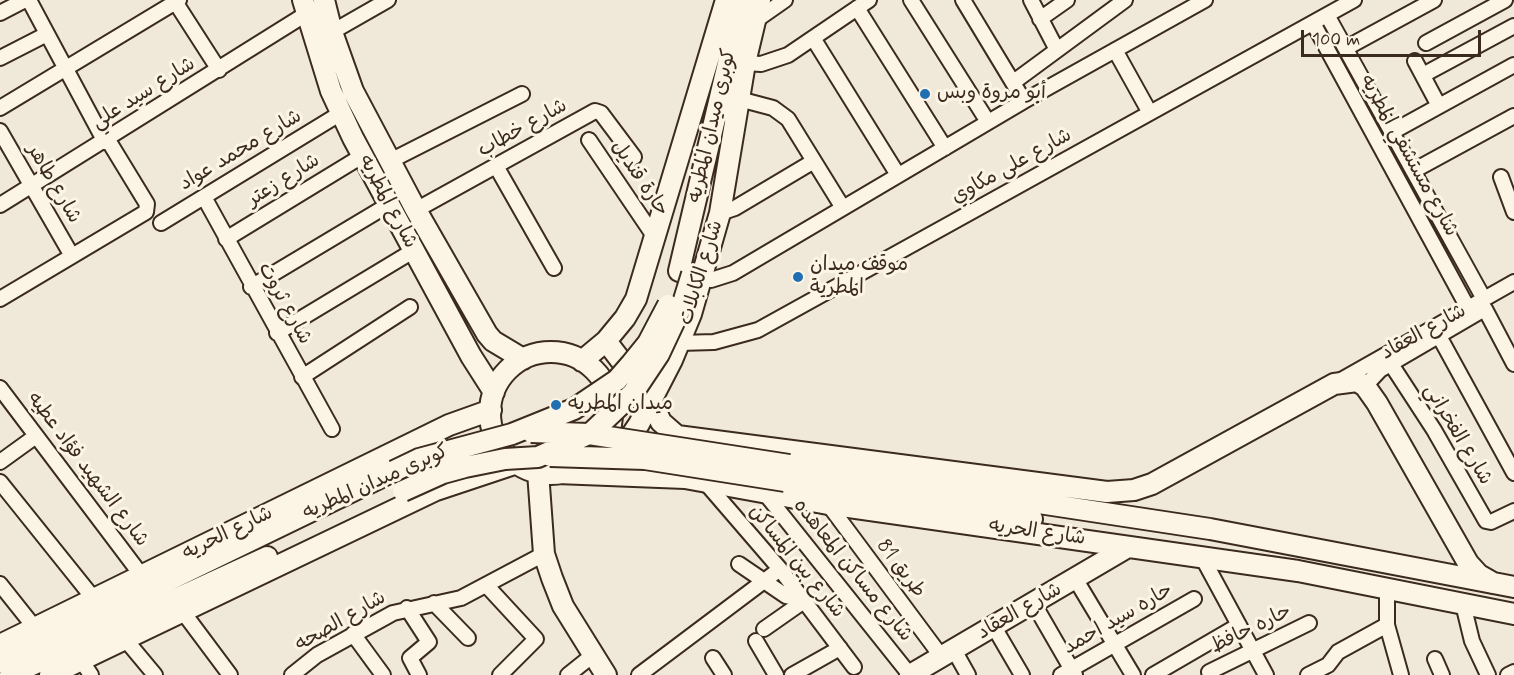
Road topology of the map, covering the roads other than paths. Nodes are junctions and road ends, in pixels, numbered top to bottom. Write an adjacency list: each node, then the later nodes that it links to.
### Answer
1 (27, 0): 20 (street); 27 (street)
2 (324, 0): 26 (main road, شارع المطريه)
3 (388, 0): 26 (street)
4 (726, 0): 75 (main road)
5 (743, 0): 79 (main road, كوبرى ميدان المطريه)
6 (760, 0): 23 (main road, شارع الكابلات)
7 (785, 0): 23 (street)
8 (911, 0): 50 (street)
9 (963, 0): 41 (street)
10 (1031, 0): 22 (street)
11 (1067, 0): 22 (street)
12 (1125, 0): 32 (street)
13 (1205, 0): 33 (street)
14 (1434, 0): 31 (street)
15 (1505, 0): 30 (street)
16 (176, 1): 38 (street); 39 (street)
17 (1351, 1): 21 (street, شارع على مكاوي)
18 (863, 4): 28 (street); 55 (street)
19 (305, 7): 29 (main road, شارع المطريه); 39 (street, شارع سيد علي)
20 (0, 13)
21 (1327, 15): 24 (street, شارع على مكاوي); 31 (street, شارع مستشفي المطريه)
22 (1040, 18): 32 (street)
23 (755, 21): 36 (main road, شارع الكابلات)
24 (1313, 23): 48 (street, شارع على مكاوي); 86 (street, شارع مستشفي المطريه)
25 (1514, 26): 40 (street)
26 (332, 32): 29 (street); 58 (main road, شارع المطريه)
27 (47, 34): 34 (street); 38 (street)
28 (813, 38): 36 (street); 62 (street)
29 (314, 42): 47 (main road, شارع المطريه)
30 (1426, 43)
31 (1346, 48): 52 (street, شارع مستشفي المطريه)
32 (1056, 50): 41 (street)
33 (1115, 50): 43 (street); 48 (street)
34 (0, 58)
35 (1415, 61): 40 (street)
36 (745, 63): 44 (main road, شارع الكابلات)
37 (1514, 65): 45 (street)
38 (66, 68): 46 (street); 54 (street)
39 (219, 70): 54 (street, شارع سيد علي)
40 (1423, 75): 45 (street)
41 (1015, 81): 43 (street)
42 (522, 94): 58 (street)
43 (1024, 101): 50 (street)
44 (738, 106): 59 (street); 72 (main road, شارع الكابلات); 79 (main road, كوبرى ميدان المطريه)
45 (1439, 106): 52 (street)
46 (0, 108)
47 (341, 113): 56 (main road, شارع المطريه); 66 (street, شارع محمد عواد)
48 (1150, 113): 92 (street, شارع على مكاوي)
49 (1514, 116): 61 (street)
50 (988, 122): 55 (street)
51 (0, 131): 64 (street, شارع طاهر)
52 (1392, 132): 61 (street, شارع مستشفي المطريه)
53 (589, 140): 75 (street, حارة قنديل)
54 (106, 141): 64 (street, شارع سيد علي); 77 (street)
55 (945, 148): 62 (street)
56 (362, 156): 68 (main road, شارع المطريه); 74 (street, شارع زعتر)
57 (634, 157): 60 (street, شارع خطاب)
58 (390, 161): 70 (main road, شارع المطريه)
59 (814, 161): 69 (street); 72 (street)
60 (496, 166): 70 (street, شارع خطاب); 78 (street)
61 (1413, 171): 84 (street, شارع مستشفي المطريه)
62 (898, 175): 69 (street)
63 (1501, 177): 65 (street)
64 (32, 186): 67 (street, شارع سيد علي); 77 (street, شارع طاهر)
65 (1511, 194): 71 (street)
66 (204, 197): 73 (street, شارع محمد عواد); 74 (street, شارع ثروت)
67 (0, 205)
68 (388, 205): 76 (main road, شارع المطريه); 81 (street)
69 (843, 208): 79 (street)
70 (416, 210): 87 (main road, شارع المطريه)
71 (1514, 212)
72 (720, 213): 79 (main road, شارع الكابلات)
73 (161, 223)
74 (226, 239): 81 (street, شارع ثروت)
75 (656, 239): 91 (main road)
76 (413, 251): 88 (main road, شارع المطريه); 89 (street)
77 (72, 256): 83 (street)
78 (554, 267)
79 (691, 275): 92 (main road, شارع الكابلات); 104 (main road, كوبرى ميدان المطريه, bridge); 111 (main road, كوبرى ميدان المطريه, bridge)
80 (1514, 282): 84 (street, شارع العقاد)
81 (251, 287): 89 (street, شارع ثروت)
82 (1514, 292): 84 (street, شارع العقاد)
83 (0, 299)
84 (1484, 304): 86 (street, شارع العقاد); 90 (street, شارع العقاد); 96 (street, شارع مستشفي المطريه)
85 (410, 307): 97 (street)
86 (1468, 308): 98 (street, شارع العقاد)
87 (477, 319): 88 (main road); 93 (main road, شارع المطريه)
88 (457, 330): 102 (main road, شارع المطريه)
89 (278, 333): 97 (street, شارع ثروت)
90 (1439, 336): 95 (street, شارع العقاد); 113 (street)
91 (606, 341): 94 (main road); 101 (main road)
92 (679, 343): 101 (main road, شارع الكابلات)
93 (523, 359): 94 (main road); 102 (main road)
94 (582, 361): 110 (main road)
95 (1391, 364): 99 (street, شارع العقاد); 120 (street, شارع الفخراني)
96 (1514, 364)
97 (302, 377): 103 (street, شارع ثروت)
98 (1334, 384): 99 (main road); 106 (main road)
99 (1365, 386): 130 (main road)
100 (0, 388): 105 (street, شارع الشهيد فؤاد عطيه)
101 (651, 400): 106 (main road); 110 (main road, شارع الكابلات)
102 (493, 401): 107 (main road, شارع الحريه); 109 (main road, شارع المطريه)
103 (332, 429)
104 (512, 434): 112 (main road, bridge); 162 (main road, كوبرى ميدان المطريه, bridge)
105 (36, 436): 108 (street); 127 (street, شارع الشهيد فؤاد عطيه)
106 (689, 439): 114 (main road)
107 (400, 450): 118 (main road); 127 (main road, شارع الحريه)
108 (0, 462)
109 (517, 463): 111 (main road); 118 (main road)
110 (579, 467): 111 (main road, شارع الكابلات)
111 (544, 468): 112 (main road, bridge); 114 (main road, شارع الحريه); 118 (main road, كوبرى ميدان المطريه, bridge); 122 (main road)
112 (787, 473): 126 (main road); 130 (main road)
113 (1514, 474)
114 (685, 478): 116 (main road, شارع الحريه)
115 (0, 482): 135 (street)
116 (705, 482): 117 (main road, شارع الحريه); 125 (street, شارع بين المساكن)
117 (763, 492): 119 (main road, شارع الحريه); 184 (street, شارع مساكن المعاهده)
118 (412, 494): 142 (main road); 171 (main road, كوبرى ميدان المطريه)
119 (828, 504): 121 (main road, شارع الحريه); 158 (street, طريق 81)
120 (1514, 511)
121 (1128, 547): 123 (main road, شارع الحريه); 128 (main road, شارع العقاد)
122 (544, 554): 132 (street, شارع الصحه); 159 (main road)
123 (1202, 557): 126 (main road, شارع الحريه); 145 (street)
124 (739, 564): 129 (street)
125 (780, 569): 129 (street); 137 (street, شارع بين المساكن)
126 (1298, 571): 134 (main road, شارع الحريه)
127 (142, 576): 135 (main road, شارع الحريه)
128 (1076, 580): 139 (main road, شارع العقاد); 154 (street)
129 (764, 581): 137 (street); 180 (street)
130 (1494, 583): 133 (main road)
131 (0, 584): 148 (street)
132 (487, 586): 138 (street, شارع الصحه); 177 (street)
133 (1514, 587)
134 (1387, 590): 140 (main road, شارع الحريه); 146 (street)
135 (94, 599): 148 (main road, شارع الحريه)
136 (1194, 599): 154 (street, حاره سيد احمد)
137 (803, 600): 149 (street); 156 (street, شارع بين المساكن)
138 (434, 603): 141 (street, شارع الصحه); 151 (street)
139 (1034, 604): 147 (main road, شارع العقاد); 168 (street)
140 (1463, 604): 143 (main road, شارع الحريه); 170 (street)
141 (407, 608): 150 (street, شارع الصحه); 176 (street)
142 (183, 612): 152 (main road); 174 (street)
143 (1514, 614)
144 (1309, 623): 157 (street, حاره حافظ)
145 (1239, 625): 157 (street); 188 (street)
146 (1387, 625): 165 (street); 191 (street)
147 (994, 627): 158 (main road, شارع العقاد); 186 (street)
148 (35, 628): 155 (main road, شارع الحريه)
149 (764, 629)
150 (353, 634): 169 (street, شارع الصحه); 175 (street)
151 (468, 638)
152 (125, 639): 164 (main road); 173 (street)
153 (756, 641): 182 (street)
154 (1115, 644): 168 (street, حاره سيد احمد); 187 (street)
155 (0, 645)
156 (840, 648): 163 (street, شارع بين المساكن); 183 (street)
157 (1252, 651): 166 (street, حاره حافظ); 189 (street)
158 (947, 653): 184 (main road, شارع العقاد); 185 (street, طريق 81)
159 (593, 655): 178 (street); 179 (main road)
160 (713, 658): 181 (street)
161 (1435, 659): 192 (street)
162 (0, 662)
163 (854, 667)
164 (86, 668): 172 (main road)
165 (1331, 670): 190 (street)
166 (1209, 672)
167 (1514, 672): 193 (street)
168 (1069, 673)
169 (296, 674)
170 (1486, 674)
171 (10, 675)
172 (50, 675)
173 (155, 675)
174 (230, 675)
175 (384, 675)
176 (419, 675)
177 (500, 675)
178 (568, 675)
179 (606, 675)
180 (639, 675)
181 (724, 675)
182 (776, 675)
183 (792, 675)
184 (910, 675)
185 (968, 675)
186 (1022, 675)
187 (1133, 675)
188 (1153, 675)
189 (1266, 675)
190 (1308, 675)
191 (1401, 675)
192 (1442, 675)
193 (1508, 675)

